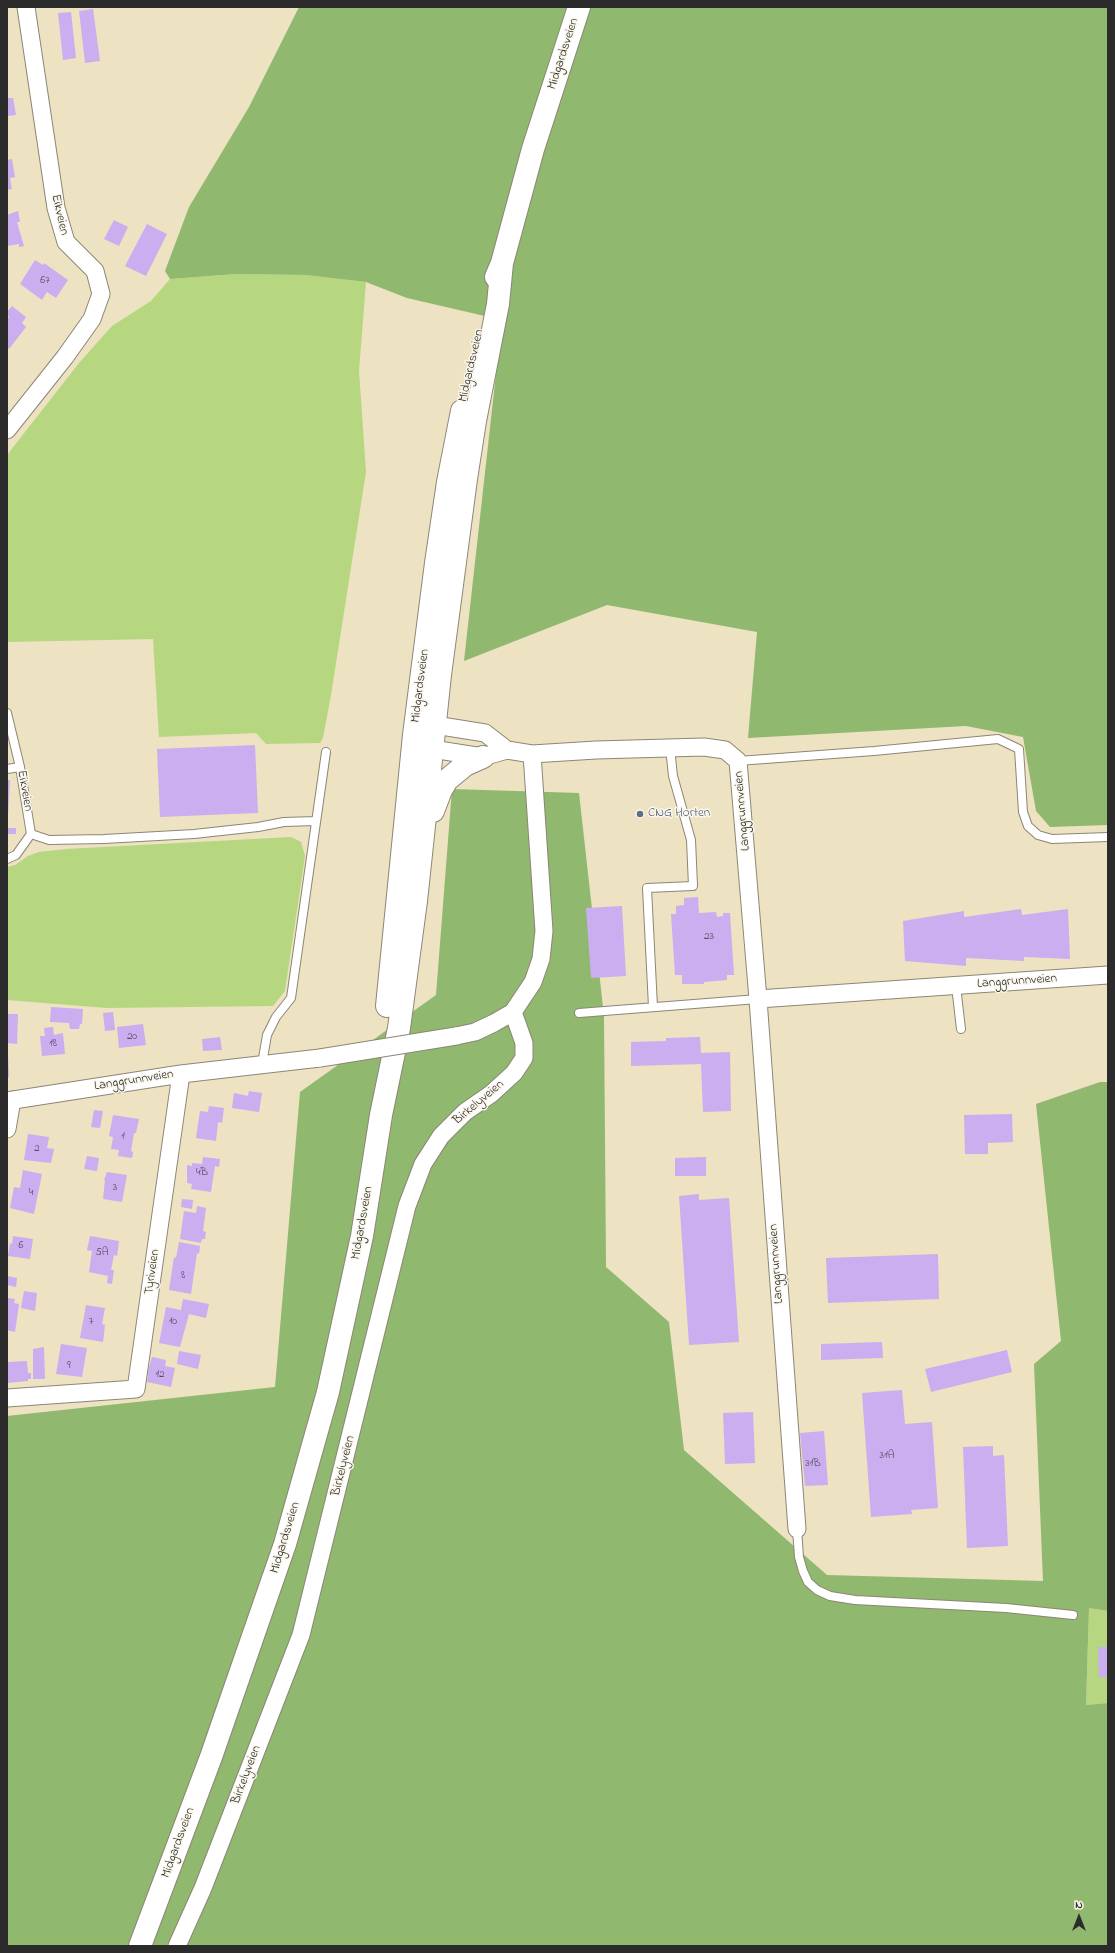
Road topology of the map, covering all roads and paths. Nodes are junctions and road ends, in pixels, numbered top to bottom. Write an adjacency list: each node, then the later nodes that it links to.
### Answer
1 (26, 7): 4 (street, Eikveien)
2 (579, 7): 3 (highway, Midgardsveien)
3 (502, 263): 6 (highway, Midgardsveien); 7 (highway, Midgardsveien)
4 (7, 430)
5 (7, 713): 15 (lane, Eikveien)
6 (435, 725): 7 (street); 9 (highway, Midgardsveien); 10 (street, Langgrunnveien)
7 (414, 735): 9 (street, Langgrunnveien); 32 (highway, Midgardsveien)
8 (670, 748): 12 (street, Langgrunnveien); 14 (street, Langgrunnveien); 25 (lane)
9 (432, 749): 13 (street, Langgrunnveien); 19 (highway, Midgardsveien)
10 (507, 750): 12 (street, Langgrunnveien); 13 (street, Langgrunnveien)
11 (326, 752): 17 (lane)
12 (532, 754): 26 (street)
13 (482, 757): 19 (highway)
14 (738, 761): 20 (lane); 24 (street, Langgrunnveien)
15 (20, 767): 16 (lane); 18 (lane, Eikveien)
16 (7, 769)
17 (316, 821): 18 (lane); 29 (lane)
18 (31, 834): 21 (lane)
19 (423, 837): 32 (highway, Midgardsveien)
20 (1108, 837)
21 (7, 859)
22 (1108, 975): 23 (street, Langgrunnveien)
23 (956, 986): 24 (street, Langgrunnveien); 28 (lane)
24 (758, 999): 25 (lane, Langgrunnveien); 35 (street, Langgrunnveien)
25 (653, 1007): 27 (lane, Langgrunnveien)
26 (512, 1012): 29 (street, Langgrunnveien, bridge); 38 (street, Birkelyveien)
27 (579, 1013)
28 (961, 1029)
29 (262, 1064): 30 (street, Langgrunnveien)
30 (181, 1074): 31 (street, Langgrunnveien); 34 (street, Tyriveien)
31 (9, 1100): 33 (street)
32 (381, 1115): 37 (highway, Midgardsveien)
33 (7, 1129)
34 (7, 1398)
35 (797, 1529): 36 (lane)
36 (1073, 1615)
37 (140, 1946)
38 (177, 1946)

